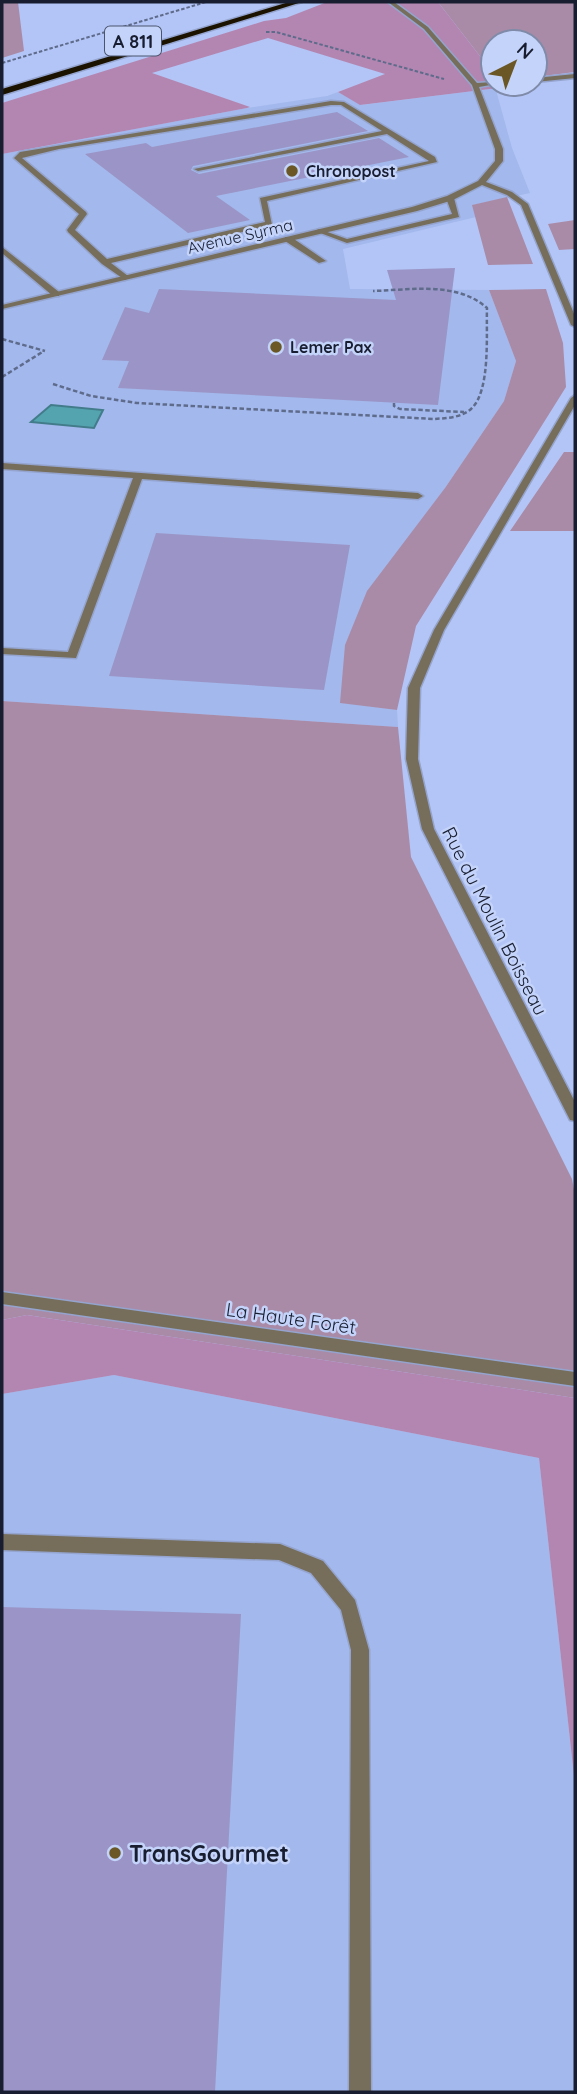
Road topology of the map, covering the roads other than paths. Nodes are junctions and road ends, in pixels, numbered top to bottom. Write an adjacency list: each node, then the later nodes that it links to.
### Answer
1 (264, 2): 6 (highway, A 811)
2 (298, 2): 9 (highway, A 811)
3 (391, 2): 7 (street)
4 (575, 76): 5 (street)
5 (549, 79)
6 (2, 81)
7 (475, 85): 8 (street); 12 (street)
8 (479, 85)
9 (2, 92)
10 (388, 132): 11 (street); 20 (street); 20 (street)
11 (198, 169)
12 (481, 183): 13 (street, Avenue Syrma); 24 (street)
13 (450, 198): 14 (street, Avenue Syrma); 14 (street)
14 (319, 232): 15 (street, Avenue Syrma)
15 (288, 239): 18 (street); 21 (street, Avenue Syrma)
16 (2, 248): 17 (street)
17 (13, 258): 19 (street); 22 (street)
18 (322, 261)
19 (2, 262)
20 (105, 262): 21 (street)
21 (125, 278): 22 (street, Avenue Syrma)
22 (56, 294): 23 (street, Avenue Syrma)
23 (2, 307)
24 (573, 313): 25 (street)
25 (575, 325)
26 (575, 398): 31 (street, Rue du Moulin Boisseau)
27 (2, 466): 28 (street)
28 (138, 477): 29 (street); 30 (street)
29 (418, 496)
30 (2, 651)
31 (575, 1116)
32 (2, 1298): 33 (street, La Haute Forêt)
33 (575, 1379)
34 (2, 1542): 35 (street)
35 (360, 2092)

